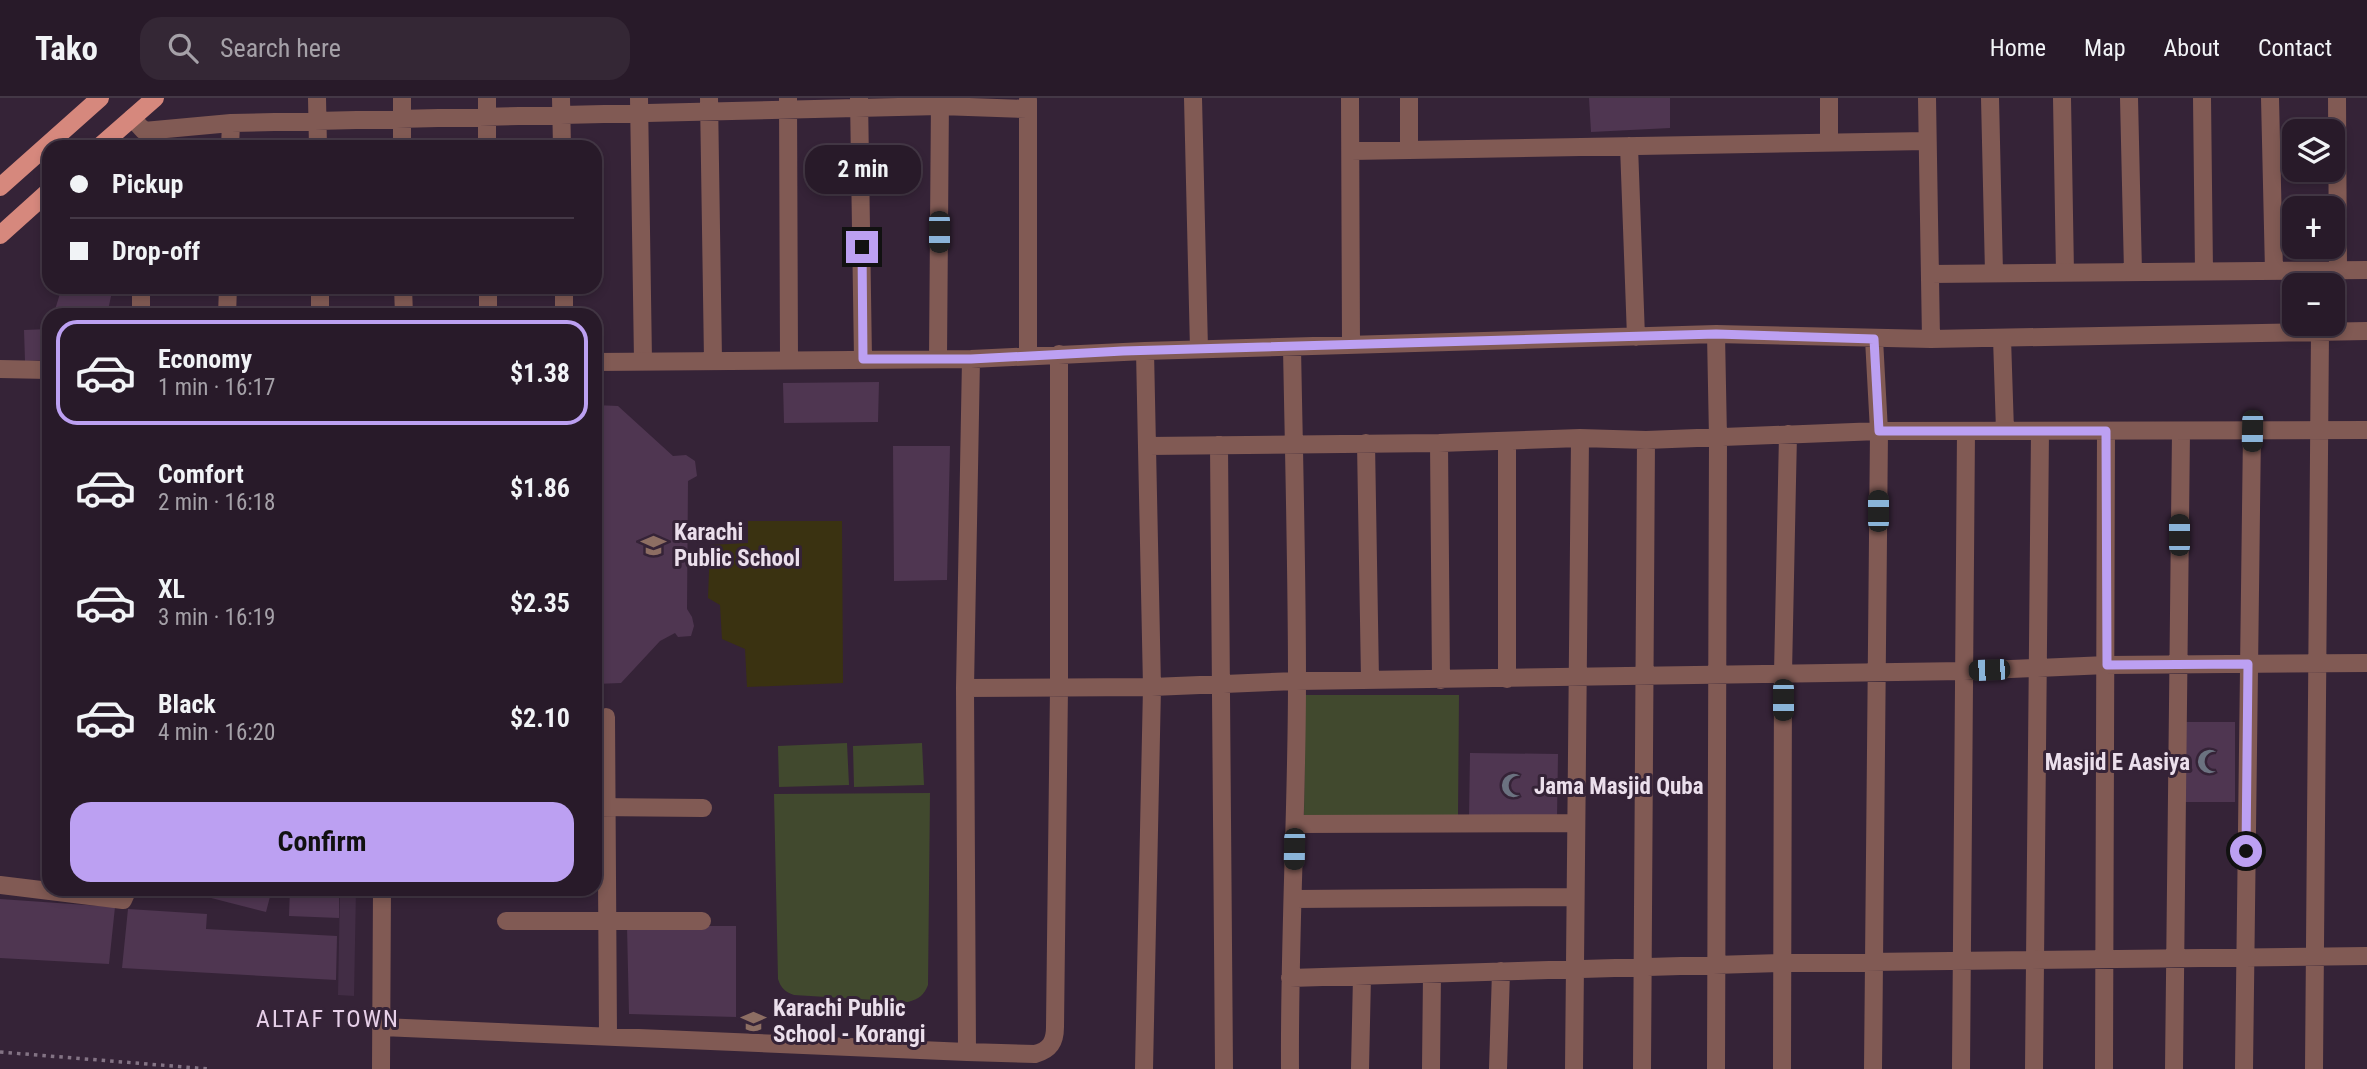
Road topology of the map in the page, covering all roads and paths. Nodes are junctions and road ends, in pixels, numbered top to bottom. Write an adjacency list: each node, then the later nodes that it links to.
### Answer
1 (100, 98): 28 (main road)
2 (155, 98): 27 (main road)
3 (317, 98): 25 (street)
4 (402, 98): 24 (street)
5 (1193, 98): 63 (street)
6 (1350, 98): 40 (street)
7 (1409, 98): 39 (street)
8 (1829, 98): 36 (street)
9 (1927, 98): 35 (street)
10 (1990, 98): 49 (street)
11 (2062, 98): 50 (street)
12 (2129, 98): 48 (street)
13 (2202, 98): 46 (street)
14 (2270, 98): 47 (street)
15 (2337, 98): 44 (street)
16 (940, 102): 18 (street); 20 (street); 69 (street)
17 (788, 103): 18 (street); 19 (street); 67 (street)
18 (860, 103): 68 (street)
19 (709, 104): 21 (street); 71 (street)
20 (1028, 104): 66 (street)
21 (639, 105): 22 (street); 72 (street)
22 (561, 106): 23 (street); 34 (street)
23 (487, 107): 24 (street); 33 (street)
24 (401, 118): 25 (street); 32 (street)
25 (318, 121): 26 (street); 31 (street)
26 (231, 123): 27 (street); 30 (street)
27 (140, 132): 29 (main road)
28 (53, 140)
29 (118, 140)
30 (230, 140)
31 (318, 140)
32 (402, 140)
33 (487, 140)
34 (562, 140)
35 (1927, 141): 36 (street); 51 (street)
36 (1829, 142): 37 (street)
37 (1629, 146): 39 (street); 57 (street)
38 (42, 150): 41 (main road)
39 (1409, 150): 40 (street)
40 (1351, 151): 61 (street)
41 (0, 187)
42 (42, 197): 43 (main road)
43 (0, 234)
44 (2338, 270): 45 (street); 47 (street)
45 (2367, 270)
46 (2204, 271): 47 (street); 48 (street)
47 (2274, 271)
48 (2133, 272): 50 (street)
49 (1994, 273): 50 (street); 51 (street)
50 (2065, 273)
51 (1930, 274): 60 (street)
52 (2345, 331): 53 (street)
53 (2367, 331)
54 (2282, 333): 58 (street)
55 (1716, 334): 57 (street); 59 (street); 87 (street)
56 (2320, 336): 76 (street)
57 (1636, 337): 61 (street)
58 (2002, 338): 60 (street); 80 (street)
59 (1874, 339): 60 (street); 78 (street)
60 (1931, 340)
61 (1352, 345): 62 (street)
62 (1292, 346): 63 (street); 93 (street)
63 (1199, 349): 64 (street)
64 (1145, 351): 65 (street); 94 (street)
65 (1059, 354): 66 (street); 114 (street)
66 (1028, 355): 70 (street)
67 (789, 359): 68 (street); 71 (street)
68 (863, 359): 69 (street)
69 (938, 359): 70 (street)
70 (971, 359): 113 (street)
71 (713, 360): 72 (street)
72 (643, 361): 73 (street)
73 (602, 362)
74 (0, 369): 75 (street)
75 (42, 370)
76 (2318, 430): 77 (street); 84 (street); 95 (street)
77 (2367, 430)
78 (1879, 431): 79 (street); 85 (street); 101 (street)
79 (1966, 431): 80 (street); 102 (street)
80 (2005, 431): 81 (street)
81 (2040, 431): 82 (street); 100 (street)
82 (2106, 431): 83 (street); 98 (street)
83 (2180, 431): 84 (street); 99 (street)
84 (2252, 431): 97 (street)
85 (1788, 434): 87 (street); 103 (street)
86 (1580, 438): 88 (street); 89 (street); 106 (street)
87 (1718, 438): 88 (street); 104 (street)
88 (1646, 440): 105 (street)
89 (1507, 441): 91 (street); 107 (street)
90 (1366, 443): 91 (street); 93 (street); 108 (street)
91 (1439, 443): 109 (street)
92 (1219, 444): 93 (street); 94 (street); 111 (street)
93 (1294, 444): 110 (street)
94 (1148, 446): 112 (street)
95 (2317, 663): 96 (street); 97 (street); 132 (street)
96 (2367, 663)
97 (2248, 664): 99 (street); 134 (street)
98 (2107, 665): 99 (street); 100 (street); 136 (street)
99 (2178, 665): 135 (street)
100 (2038, 668): 102 (street); 137 (street)
101 (1876, 671): 102 (street); 103 (street); 139 (street)
102 (1964, 671): 138 (street)
103 (1783, 673): 104 (street); 140 (street)
104 (1716, 674): 105 (street); 141 (street)
105 (1644, 676): 106 (street); 142 (street)
106 (1577, 677): 107 (street); 119 (street)
107 (1507, 679): 109 (street)
108 (1370, 680): 109 (street); 110 (street)
109 (1441, 680)
110 (1297, 681): 111 (street); 120 (street)
111 (1221, 685): 112 (street); 155 (street)
112 (1152, 687): 114 (street); 154 (street)
113 (965, 688): 114 (street); 151 (street)
114 (1059, 688): 151 (street)
115 (606, 717): 116 (street)
116 (602, 789)
117 (602, 807): 118 (street)
118 (703, 808)
119 (1576, 823): 120 (street); 127 (street)
120 (1295, 824): 128 (street)
121 (602, 826): 129 (street)
122 (0, 885): 123 (street)
123 (42, 890)
124 (89, 896): 125 (street)
125 (124, 896)
126 (382, 896): 148 (street)
127 (1575, 897): 128 (street); 143 (street)
128 (1294, 899): 147 (street)
129 (607, 920): 130 (street); 131 (street); 149 (street)
130 (506, 921)
131 (702, 921)
132 (2315, 956): 133 (street); 134 (street); 170 (street)
133 (2367, 956)
134 (2245, 957): 135 (street); 169 (street)
135 (2175, 958): 136 (street); 168 (street)
136 (2105, 959): 137 (street); 167 (street)
137 (2035, 960): 138 (street); 166 (street)
138 (1963, 961): 139 (street); 165 (street)
139 (1875, 962): 140 (street); 164 (street)
140 (1782, 963): 141 (street); 163 (street)
141 (1716, 965): 142 (street); 162 (street)
142 (1643, 968): 143 (street); 161 (street)
143 (1574, 969): 144 (street); 160 (street)
144 (1501, 971): 145 (street); 159 (street)
145 (1432, 974): 146 (street); 158 (street)
146 (1362, 976): 147 (street); 157 (street)
147 (1290, 978): 156 (street)
148 (382, 1027): 149 (street); 153 (street)
149 (608, 1036): 151 (street)
150 (0, 1052): 152 (path)
151 (967, 1052)
152 (209, 1069)
153 (382, 1069)
154 (1144, 1069)
155 (1224, 1069)
156 (1290, 1069)
157 (1360, 1069)
158 (1431, 1069)
159 (1498, 1069)
160 (1574, 1069)
161 (1642, 1069)
162 (1716, 1069)
163 (1782, 1069)
164 (1873, 1069)
165 (1961, 1069)
166 (2034, 1069)
167 (2104, 1069)
168 (2174, 1069)
169 (2244, 1069)
170 (2314, 1069)

